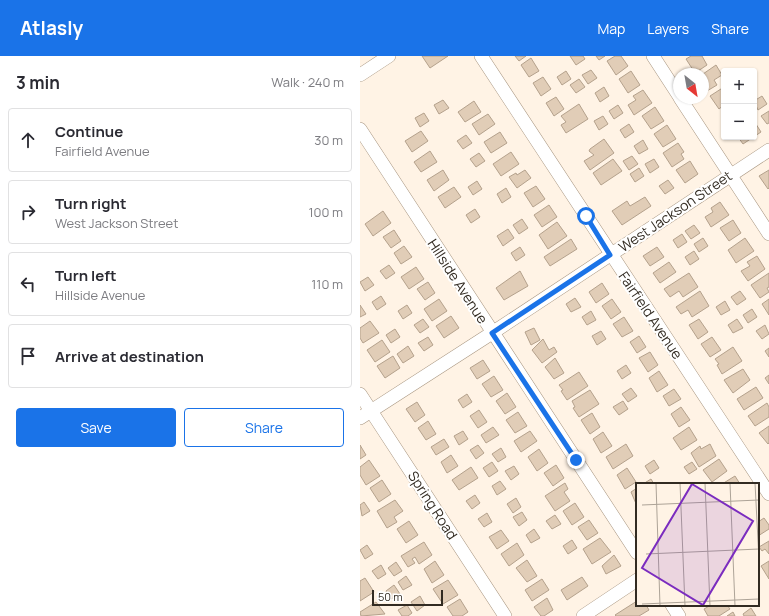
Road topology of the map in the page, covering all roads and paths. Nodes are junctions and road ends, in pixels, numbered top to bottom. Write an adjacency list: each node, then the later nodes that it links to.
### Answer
1 (389, 56): 4 (street)
2 (481, 56): 11 (street, Fairfield Avenue)
3 (653, 56): 5 (street)
4 (360, 75)
5 (673, 86)
6 (685, 104): 9 (street)
7 (360, 129): 12 (street, Hillside Avenue)
8 (769, 150): 9 (street, West Jackson Street)
9 (730, 174): 10 (street); 11 (street, West Jackson Street)
10 (769, 234)
11 (610, 255): 12 (street, West Jackson Street); 16 (street, Fairfield Avenue)
12 (492, 333): 14 (street, West Jackson Street); 18 (street, Hillside Avenue)
13 (360, 394): 14 (street, Spring Road)
14 (371, 411): 15 (street, West Jackson Street); 21 (street, Spring Road)
15 (360, 418)
16 (769, 493): 17 (street)
17 (759, 499)
18 (636, 551)
19 (636, 581): 22 (street)
20 (673, 606): 23 (street)
21 (505, 616)
22 (583, 616)
23 (679, 616)

